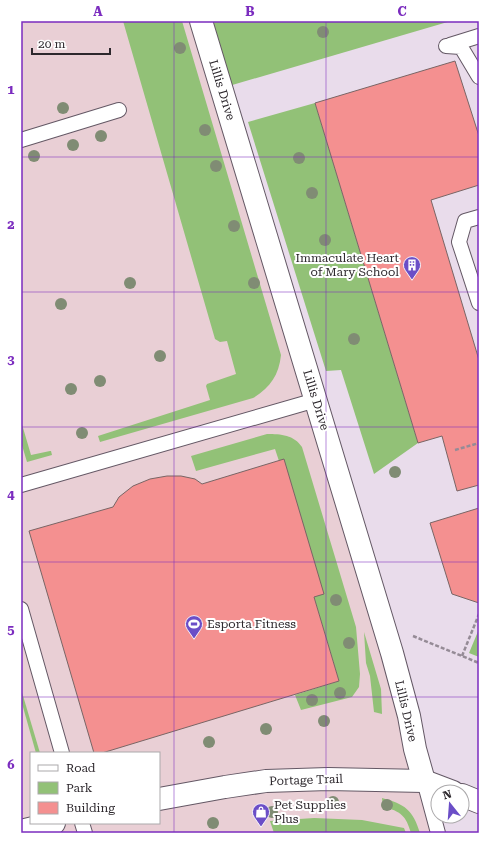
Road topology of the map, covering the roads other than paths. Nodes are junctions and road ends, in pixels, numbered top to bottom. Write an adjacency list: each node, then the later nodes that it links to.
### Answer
1 (201, 21): 8 (street, Lillis Drive)
2 (479, 36): 3 (lane)
3 (479, 77)
4 (119, 110): 5 (lane)
5 (21, 140)
6 (479, 217): 7 (lane)
7 (479, 302)
8 (316, 400): 9 (lane); 12 (street, Lillis Drive)
9 (21, 485)
10 (21, 609): 11 (lane)
11 (62, 752)
12 (424, 781): 13 (street, Portage Trail); 14 (street, Portage Trail); 17 (lane)
13 (432, 784)
14 (160, 799)
15 (50, 824): 16 (street)
16 (21, 831)
17 (438, 833)

